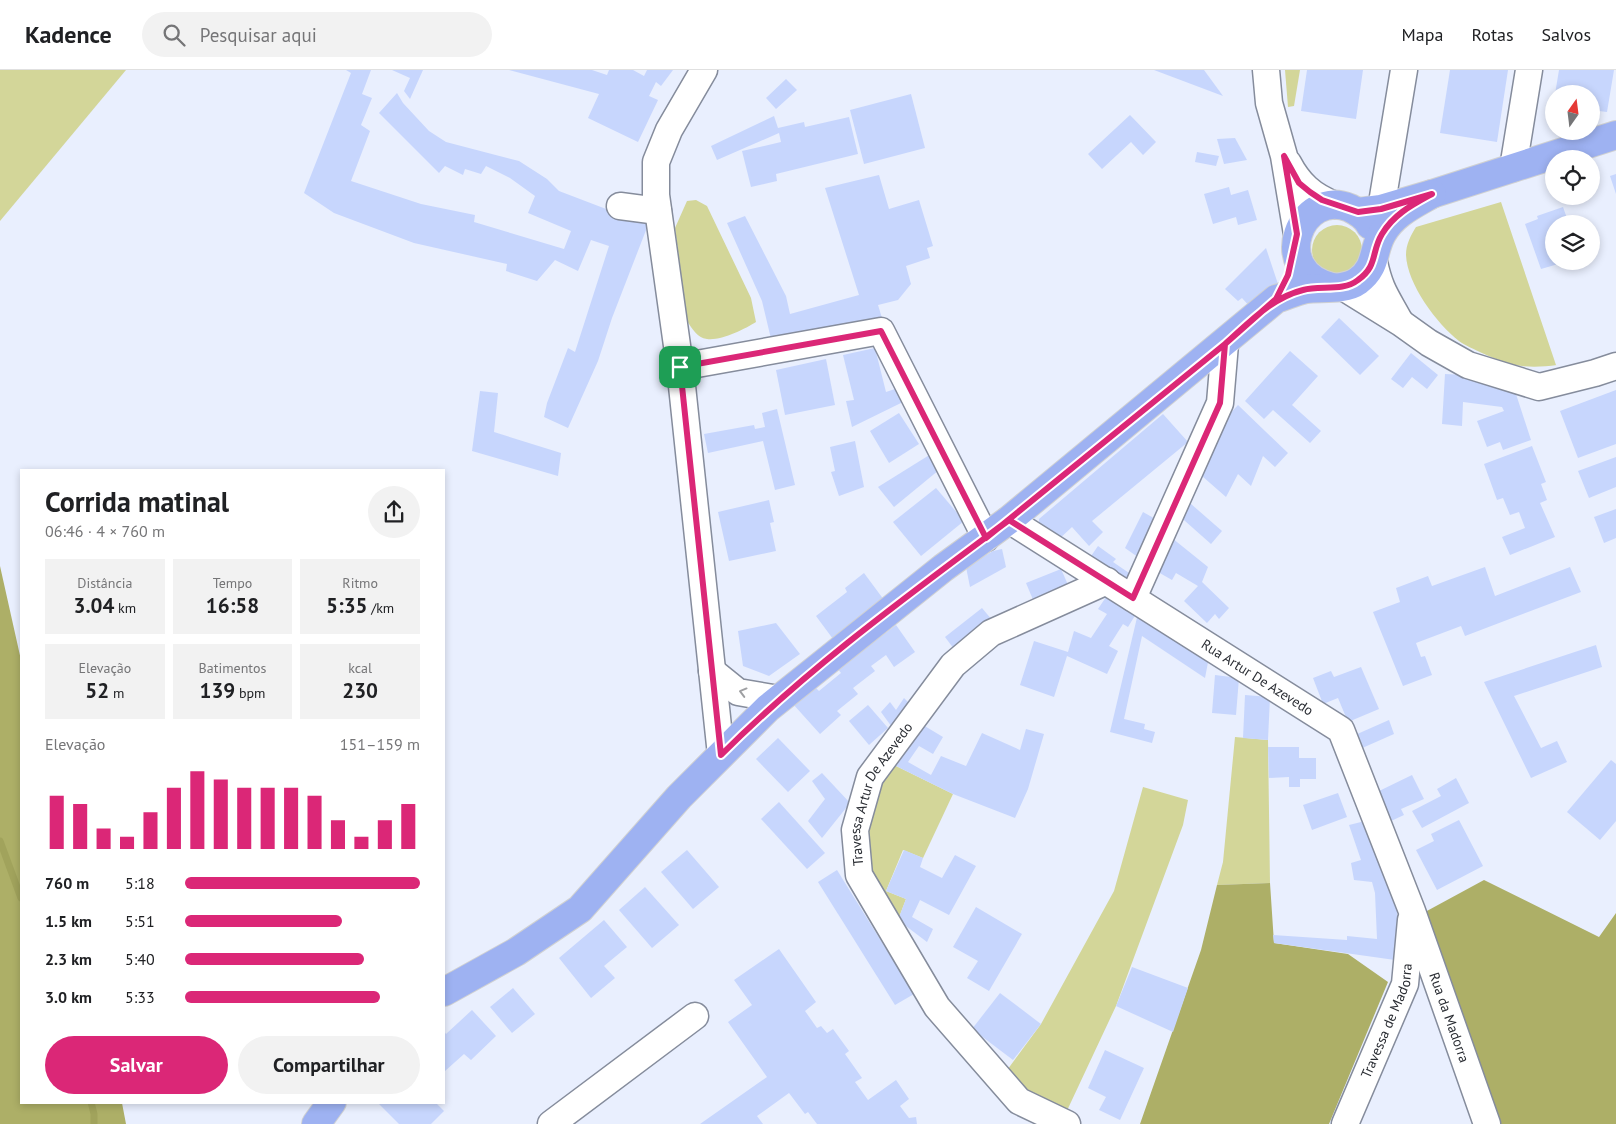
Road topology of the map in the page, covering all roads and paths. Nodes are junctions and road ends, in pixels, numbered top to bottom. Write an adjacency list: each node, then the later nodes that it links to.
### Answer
1 (704, 70): 11 (street)
2 (1266, 70): 6 (street)
3 (1404, 70): 10 (street)
4 (1529, 70): 7 (street)
5 (1616, 135): 7 (main road)
6 (1284, 156): 10 (street); 12 (street)
7 (1513, 168): 8 (main road)
8 (1432, 194): 10 (main road); 13 (main road)
9 (620, 206): 11 (street)
10 (1358, 209): 12 (main road); 13 (main road)
11 (658, 210): 19 (street)
12 (1296, 240): 14 (main road); 15 (main road)
13 (1376, 255): 14 (main road); 16 (street)
14 (1337, 287): 15 (main road); 16 (street)
15 (1276, 299): 17 (main road)
16 (1401, 323): 18 (street)
17 (1225, 344): 20 (main road); 23 (street)
18 (1616, 366)
19 (680, 367): 21 (street); 24 (street)
20 (1009, 520): 21 (main road); 22 (street, Rua Artur De Azevedo)
21 (986, 538): 25 (main road)
22 (1107, 581): 23 (street, Rua Artur De Azevedo); 35 (street, Travessa Artur De Azevedo)
23 (1133, 598): 27 (street, Rua Artur De Azevedo)
24 (712, 671): 25 (street, one-way to 24); 26 (street)
25 (780, 699): 26 (main road)
26 (721, 755): 28 (main road)
27 (1412, 911): 36 (street, Travessa de Madorra); 37 (street, Rua da Madorra)
28 (445, 991)
29 (695, 1016): 34 (street)
30 (331, 1104): 32 (main road)
31 (337, 1104): 33 (main road)
32 (316, 1124)
33 (326, 1124)
34 (551, 1124)
35 (1067, 1124)
36 (1346, 1124)
37 (1487, 1124)

